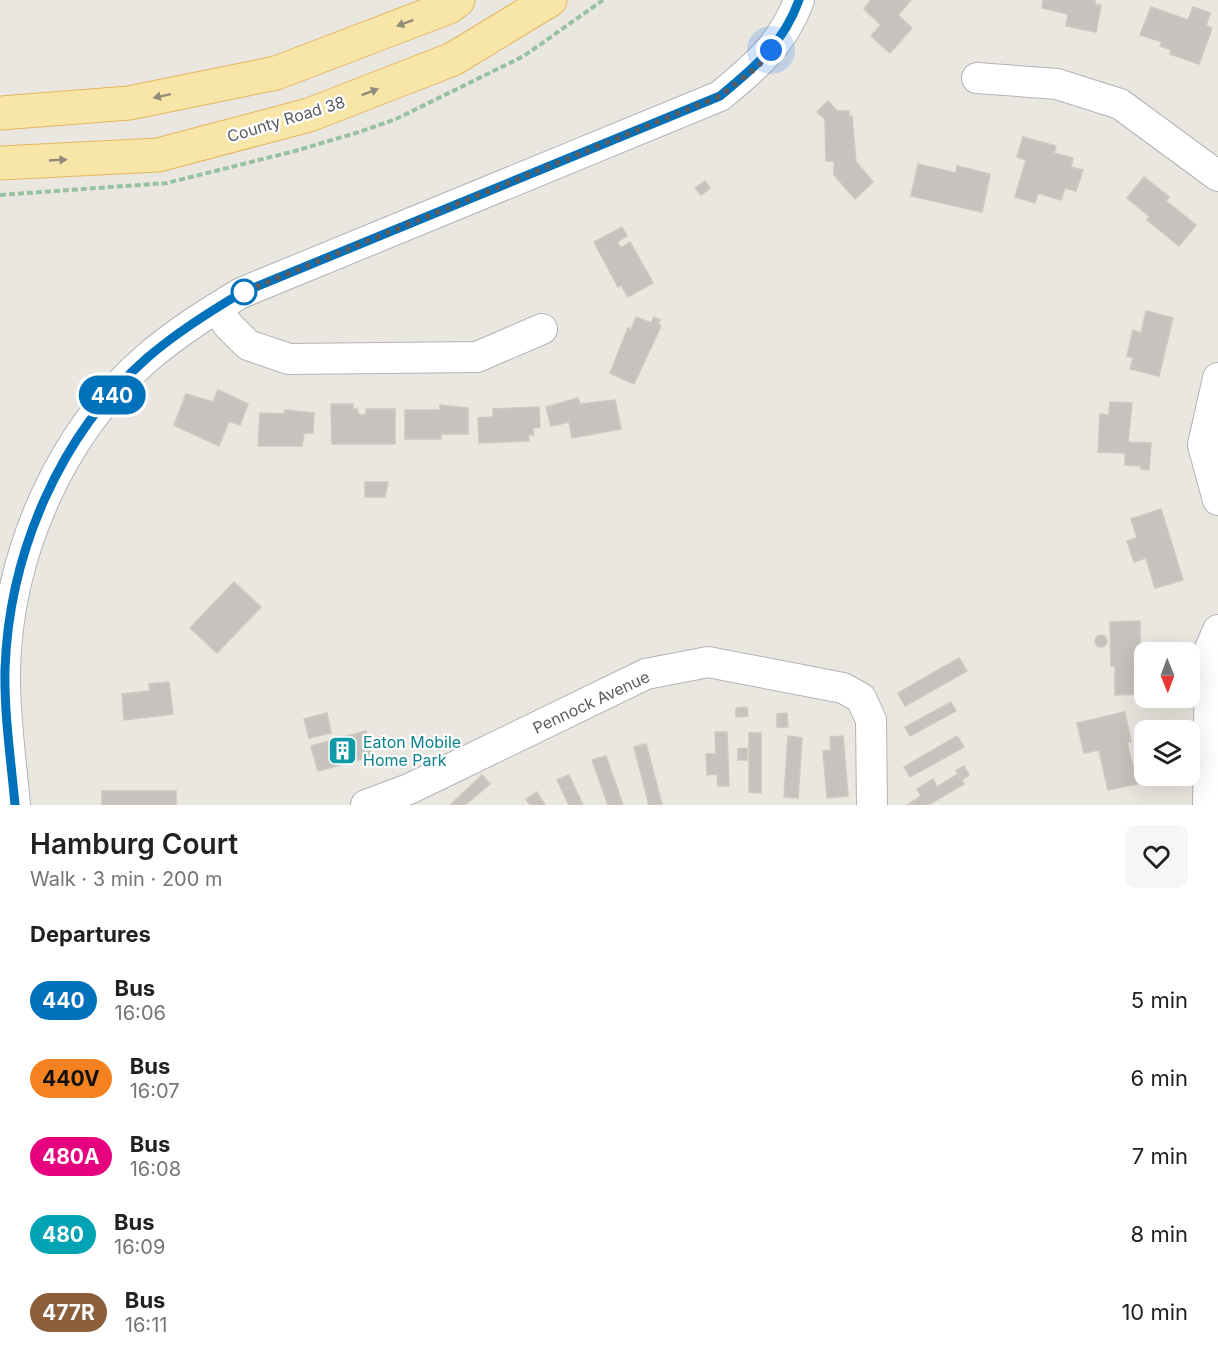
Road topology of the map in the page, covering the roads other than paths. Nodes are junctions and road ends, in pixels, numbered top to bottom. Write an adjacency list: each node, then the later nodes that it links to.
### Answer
1 (458, 0): 5 (main road, one-way to 5)
2 (550, 0): 6 (main road, County Road 38, one-way to 2)
3 (799, 0): 8 (street)
4 (977, 78): 7 (street)
5 (0, 112)
6 (0, 163)
7 (1218, 176)
8 (217, 308): 9 (street); 13 (street)
9 (542, 329)
10 (1218, 378): 11 (street)
11 (1218, 500)
12 (1218, 630): 16 (street)
13 (15, 805)
14 (366, 805): 15 (street, Pennock Avenue)
15 (872, 805)
16 (1208, 805)

